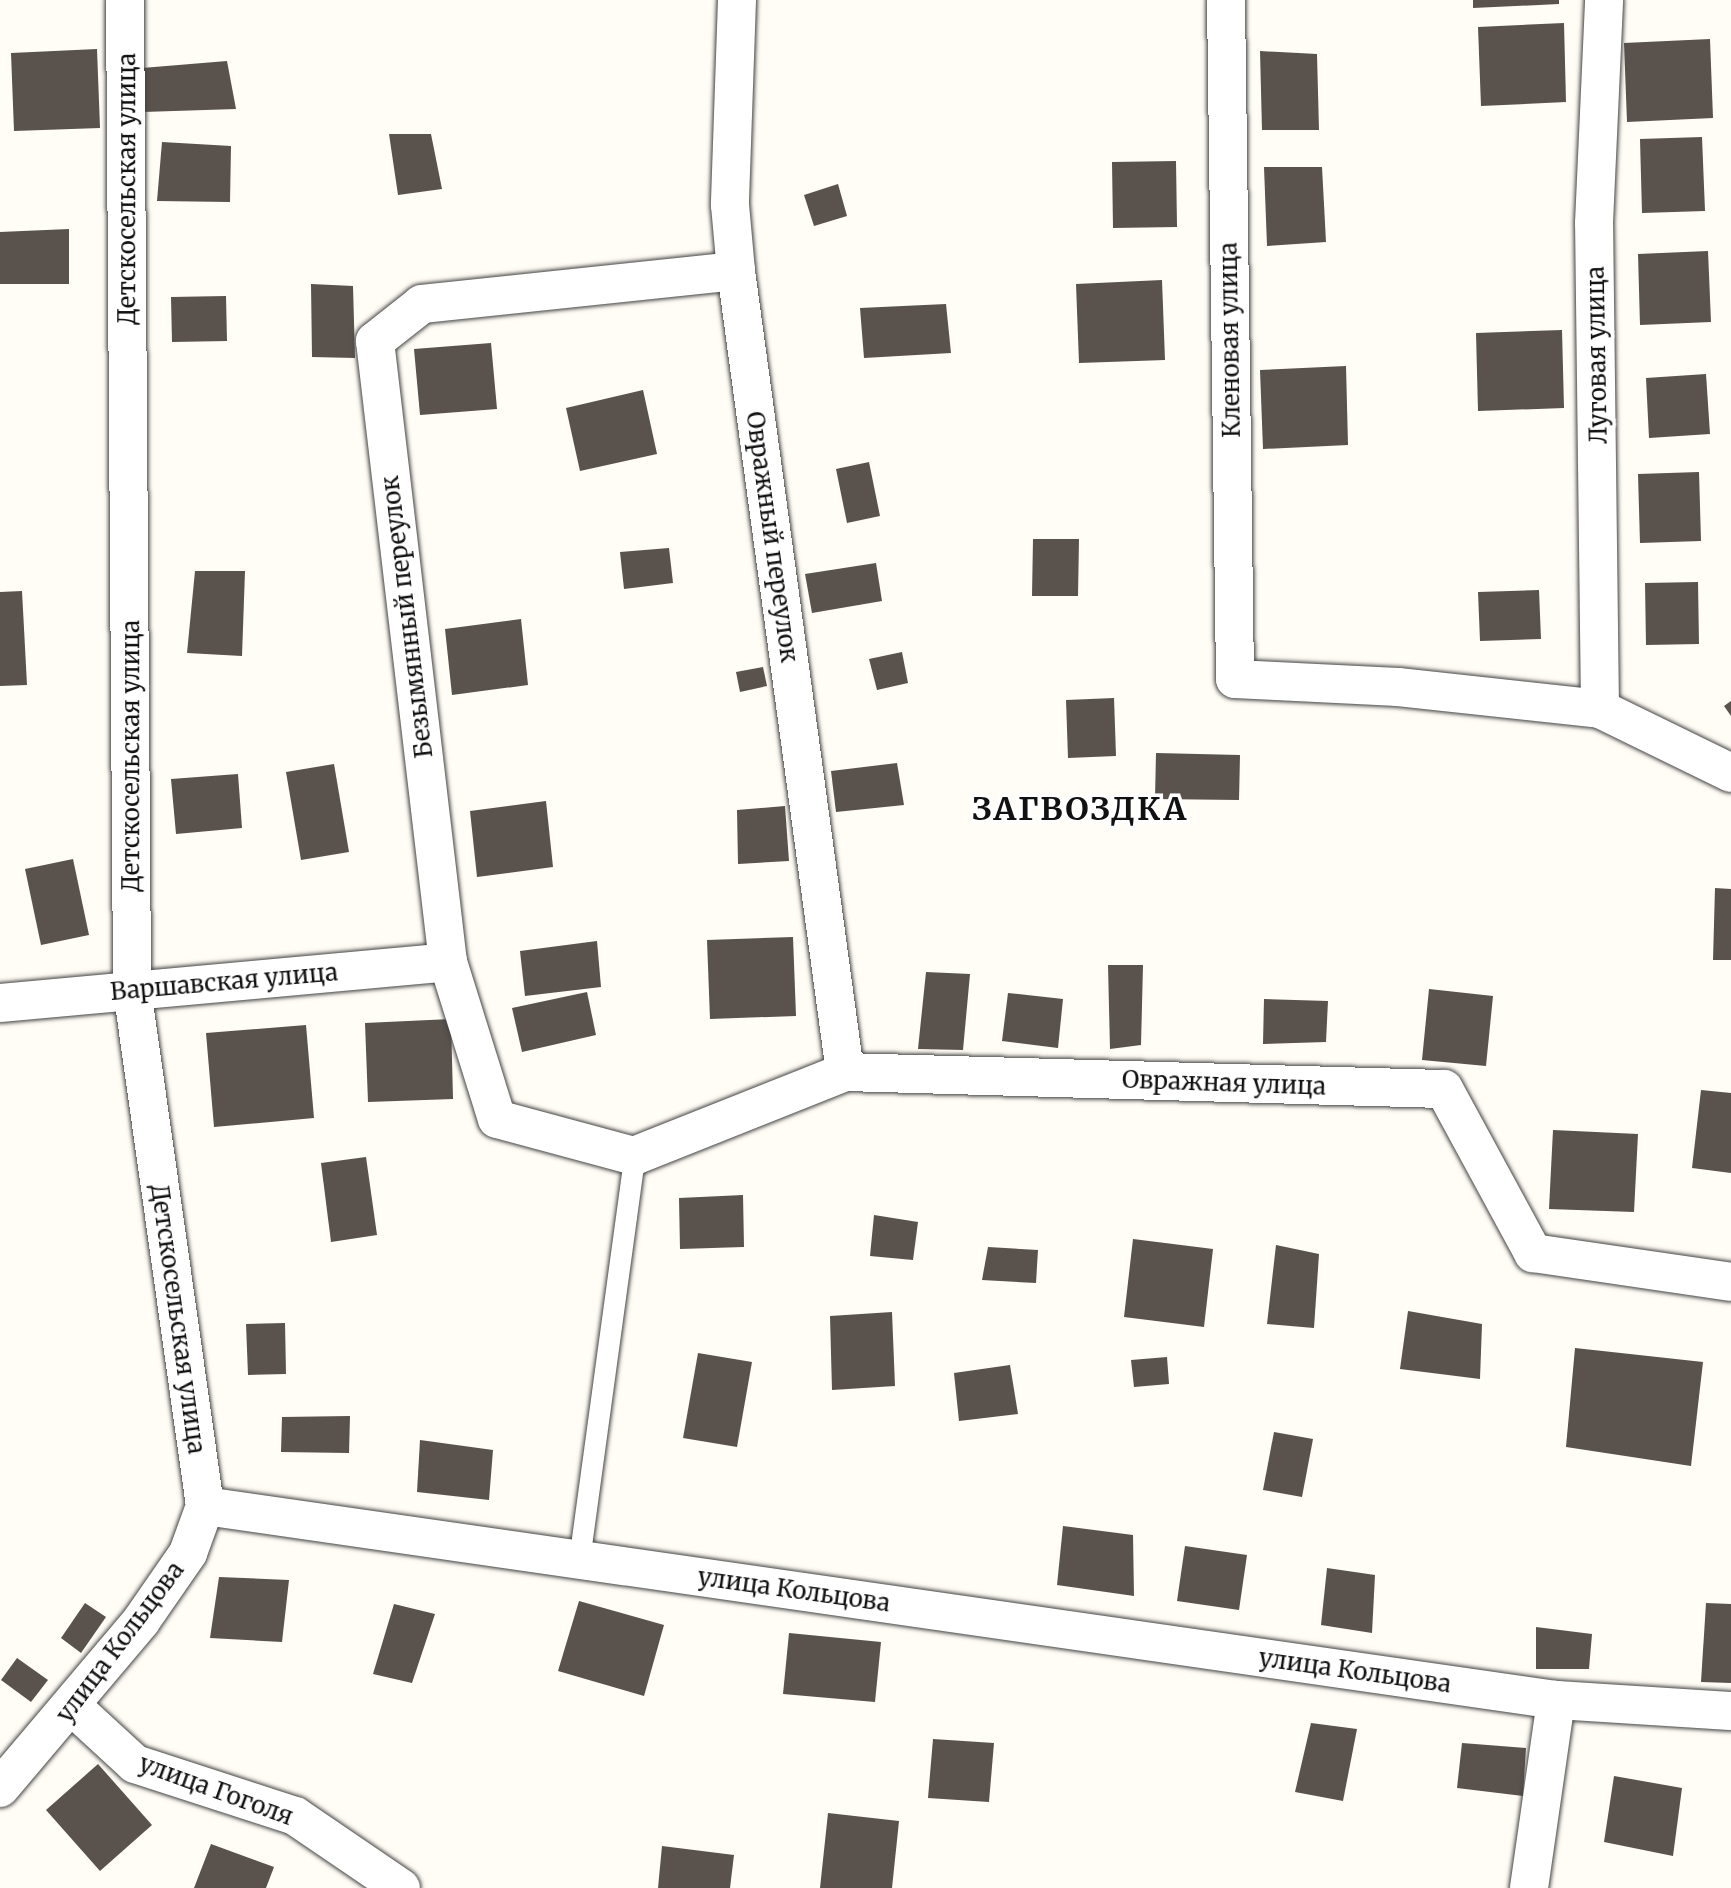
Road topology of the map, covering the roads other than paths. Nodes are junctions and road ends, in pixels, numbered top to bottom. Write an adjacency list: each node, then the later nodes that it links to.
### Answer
1 (125, 0): 9 (street, Детскосельская улица)
2 (737, 0): 5 (street, Овражный переулок)
3 (1226, 0): 6 (street, Кленовая улица)
4 (1604, 0): 6 (street, Луговая улица)
5 (736, 271): 8 (street, Безымянный переулок); 11 (street, Овражный переулок)
6 (1600, 709): 7 (street)
7 (1731, 773)
8 (448, 962): 9 (street, Варшавская улица); 12 (street, Безымянный переулок)
9 (132, 989): 10 (street, Варшавская улица); 14 (street, Детскосельская улица)
10 (0, 1003)
11 (845, 1072): 12 (street, Овражная улица); 13 (street, Овражная улица)
12 (634, 1156): 15 (lane)
13 (1731, 1282)
14 (205, 1506): 15 (street, улица Кольцова); 17 (street, улица Кольцова)
15 (579, 1560): 16 (street, улица Кольцова)
16 (1556, 1700): 18 (street, улица Кольцова); 21 (street)
17 (73, 1707): 19 (street, улица Кольцова); 20 (street, улица Гоголя)
18 (1731, 1711)
19 (0, 1788)
20 (401, 1888)
21 (1529, 1888)

